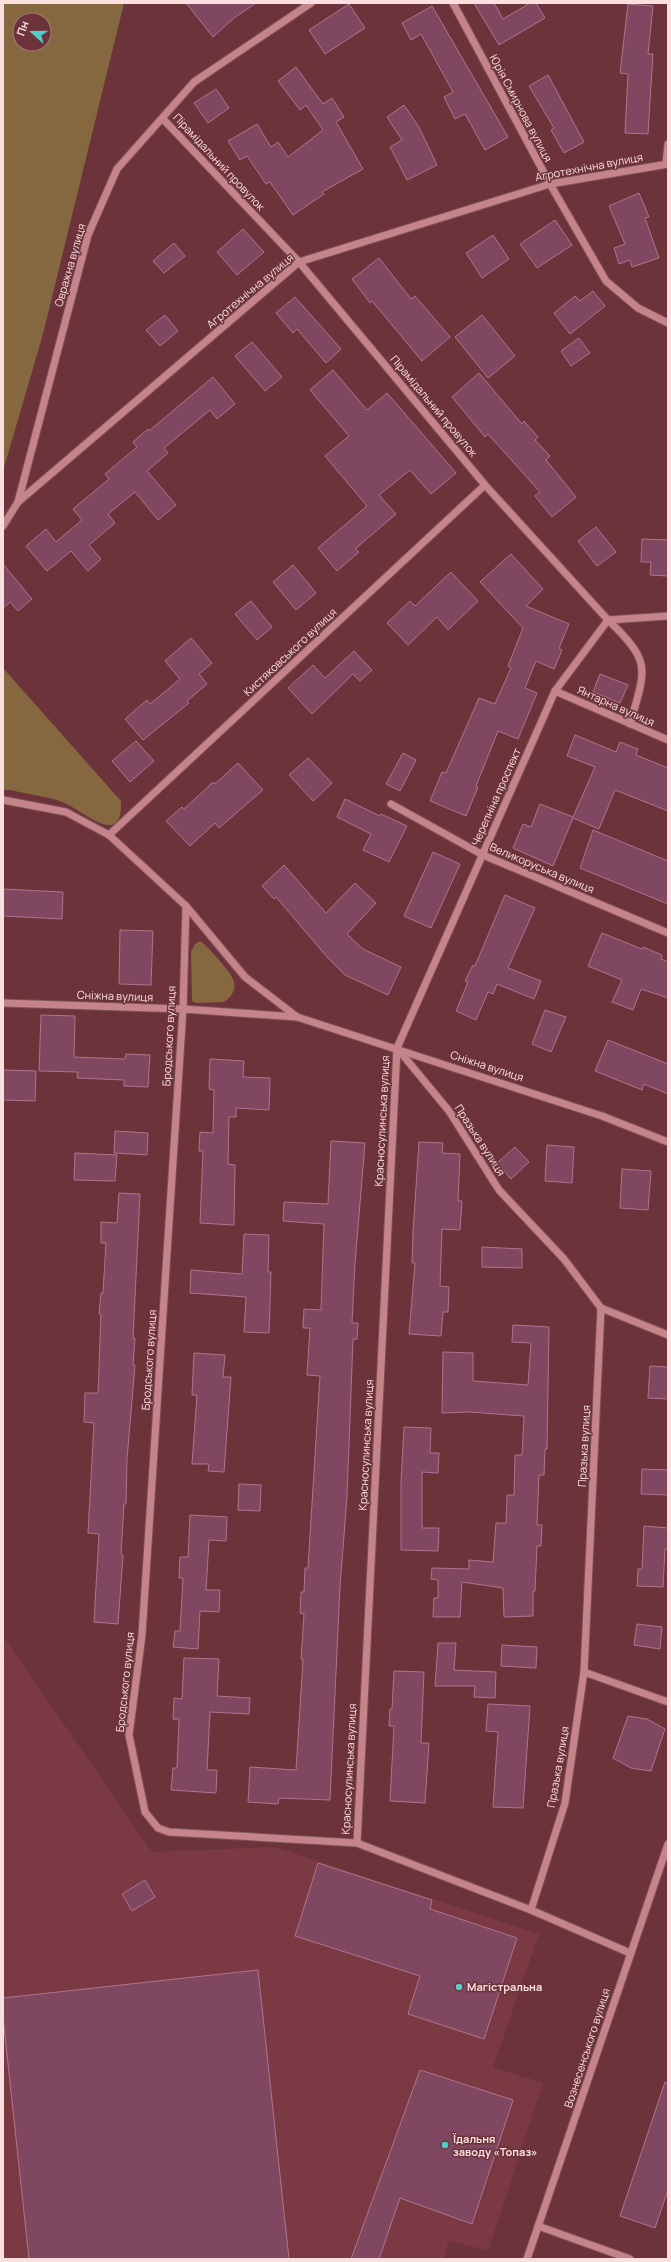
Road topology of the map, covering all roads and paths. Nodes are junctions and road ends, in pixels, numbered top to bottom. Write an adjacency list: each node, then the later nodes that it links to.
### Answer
1 (310, 3): 3 (street, Овражна вулиця)
2 (453, 3): 6 (street, Юрія Смирнова вулиця)
3 (163, 119): 7 (street, Пірамідальний провулок); 10 (street, Овражна вулиця)
4 (668, 144): 5 (street)
5 (667, 164): 6 (street, Агротехнічна вулиця)
6 (550, 184): 7 (street, Агротехнічна вулиця); 8 (street, Юрія Смирнова вулиця)
7 (299, 262): 9 (street, Пірамідальний провулок); 10 (street, Агротехнічна вулиця)
8 (668, 323)
9 (485, 485): 13 (street, Пірамідальний провулок); 19 (street, Кистяковського вулиця)
10 (18, 502): 11 (street, Агротехнічна вулиця)
11 (3, 526)
12 (668, 616): 13 (street)
13 (608, 620): 14 (street, Черепніна проспект); 15 (street, Пірамідальний провулок)
14 (555, 691): 15 (street, Янтарна вулиця); 20 (street, Черепніна проспект)
15 (630, 724): 16 (street, Янтарна вулиця)
16 (668, 740)
17 (3, 800): 19 (street, Сніжна вулиця)
18 (391, 804): 20 (street, Великоруська вулиця)
19 (109, 835): 21 (street, Сніжна вулиця)
20 (482, 855): 22 (street, Великоруська вулиця); 26 (street, Черепніна проспект)
21 (186, 906): 24 (street, Бродського вулиця); 25 (street, Сніжна вулиця)
22 (668, 933)
23 (3, 1003): 24 (street, Сніжна вулиця)
24 (183, 1010): 25 (street, Сніжна вулиця); 32 (street, Бродського вулиця)
25 (297, 1017): 26 (street, Сніжна вулиця)
26 (396, 1048): 27 (street, Сніжна вулиця); 28 (street, Празька вулиця); 32 (street, Красносулинська вулиця)
27 (668, 1142)
28 (601, 1308): 29 (street); 30 (street, Празька вулиця)
29 (668, 1334)
30 (584, 1672): 31 (street); 34 (street, Празька вулиця)
31 (668, 1702)
32 (357, 1843): 34 (street)
33 (668, 1844): 35 (street, Вознесенського вулиця)
34 (531, 1910): 35 (street)
35 (630, 1953): 36 (street, Вознесенського вулиця)
36 (538, 2226): 37 (street, Вознесенського вулиця); 38 (street)
37 (527, 2259)
38 (630, 2259)

